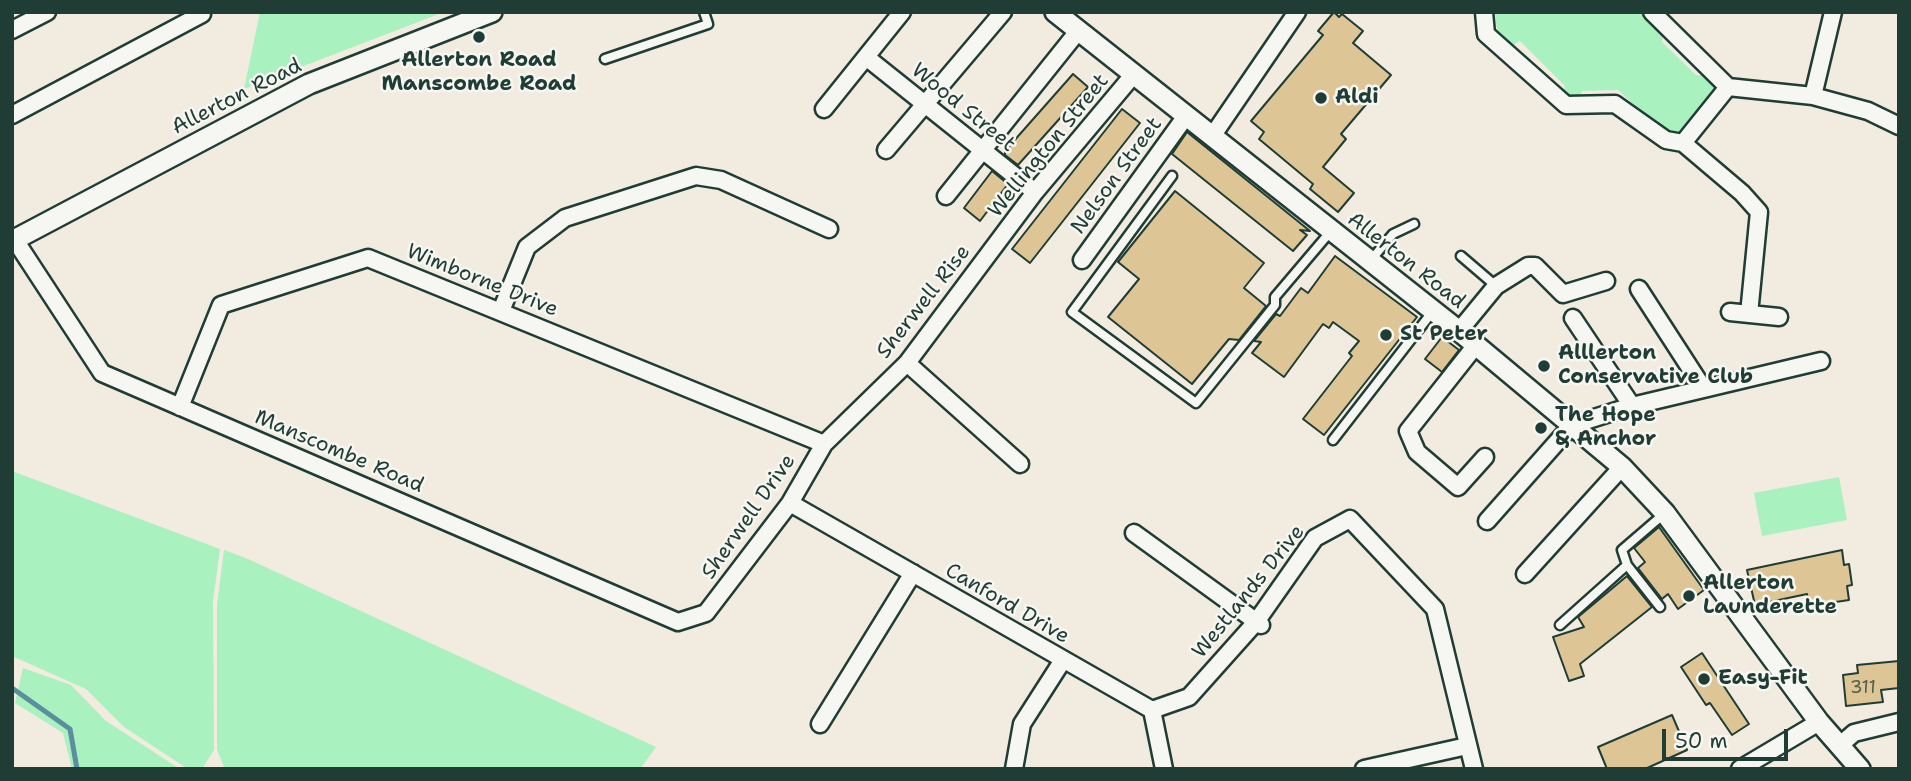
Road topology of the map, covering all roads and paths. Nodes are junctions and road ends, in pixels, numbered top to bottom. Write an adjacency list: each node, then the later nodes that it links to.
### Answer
1 (47, 12): 12 (street)
2 (492, 12): 34 (street, Allerton Road)
3 (704, 12): 15 (lane)
4 (902, 12): 14 (street)
5 (1003, 12): 19 (street)
6 (1055, 12): 13 (street, Allerton Road)
7 (1297, 12): 24 (street)
8 (1485, 12): 25 (street)
9 (1652, 12): 17 (street)
10 (1833, 12): 18 (street)
11 (202, 14): 21 (street)
12 (12, 30)
13 (1079, 30): 16 (street, Allerton Road); 27 (street)
14 (866, 57): 19 (street, Wood Street); 20 (street)
15 (606, 59)
16 (1134, 74): 22 (street, Allerton Road); 29 (street, Wellington Street)
17 (1728, 87): 18 (street); 25 (street)
18 (1813, 96): 23 (street)
19 (925, 104): 26 (street); 27 (street, Wood Street)
20 (824, 109)
21 (12, 115)
22 (1186, 116): 24 (street, Allerton Road); 37 (street, Nelson Street)
23 (1899, 126)
24 (1213, 135): 33 (street, Allerton Road)
25 (1684, 143): 45 (street)
26 (886, 149)
27 (982, 150): 29 (street, Wood Street); 30 (street)
28 (1172, 176): 33 (lane)
29 (1035, 192): 35 (street, Wellington Street)
30 (946, 196)
31 (1414, 224): 38 (lane)
32 (829, 229): 42 (street)
33 (1331, 231): 38 (street, Allerton Road)
34 (13, 241): 54 (street, Manscombe Road)
35 (996, 244): 51 (street, Sherwell Rise)
36 (1461, 256): 40 (lane)
37 (1082, 260)
38 (1370, 261): 43 (street, Allerton Road)
39 (1606, 281): 40 (street)
40 (1496, 286): 48 (street)
41 (1639, 289): 52 (street)
42 (501, 311): 54 (street, Wimborne Drive); 57 (street, Wimborne Drive)
43 (1433, 311): 48 (street, Allerton Road); 56 (lane)
44 (1730, 312): 45 (street)
45 (1749, 314): 47 (street)
46 (1573, 317): 53 (street)
47 (1779, 317)
48 (1460, 331): 49 (street, Allerton Road)
49 (1476, 345): 55 (street, Allerton Road); 58 (street)
50 (1821, 361): 52 (street)
51 (907, 363): 57 (street, Sherwell Rise); 59 (street)
52 (1703, 388): 53 (street)
53 (1632, 406): 55 (street)
54 (180, 407): 69 (street, Manscombe Road)
55 (1572, 425): 60 (street, Allerton Road); 63 (street)
56 (1333, 440)
57 (824, 444): 61 (street, Sherwell Drive)
58 (1485, 457)
59 (1020, 464)
60 (1622, 467): 62 (street, Allerton Road); 67 (street)
61 (790, 503): 66 (street, Canford Drive); 69 (street, Sherwell Drive)
62 (1665, 513): 65 (lane); 74 (street, Allerton Road)
63 (1487, 522)
64 (1134, 533): 70 (street)
65 (1627, 565): 68 (lane); 71 (lane)
66 (913, 573): 72 (street, Canford Drive); 76 (street)
67 (1525, 574)
68 (1660, 607)
69 (706, 613)
70 (1258, 623): 73 (street, Westlands Drive); 77 (street, Westlands Drive)
71 (1560, 625)
72 (1063, 660): 73 (street, Canford Drive); 79 (street)
73 (1152, 710): 80 (street)
74 (1819, 722): 78 (street, Allerton Road); 83 (street)
75 (1899, 722): 78 (street)
76 (820, 724)
77 (1467, 746): 81 (street); 82 (street, Westlands Drive)
78 (1839, 746): 84 (street, Allerton Road)
79 (1014, 769)
80 (1164, 769)
81 (1364, 769)
82 (1474, 769)
83 (1740, 769)
84 (1860, 769)

